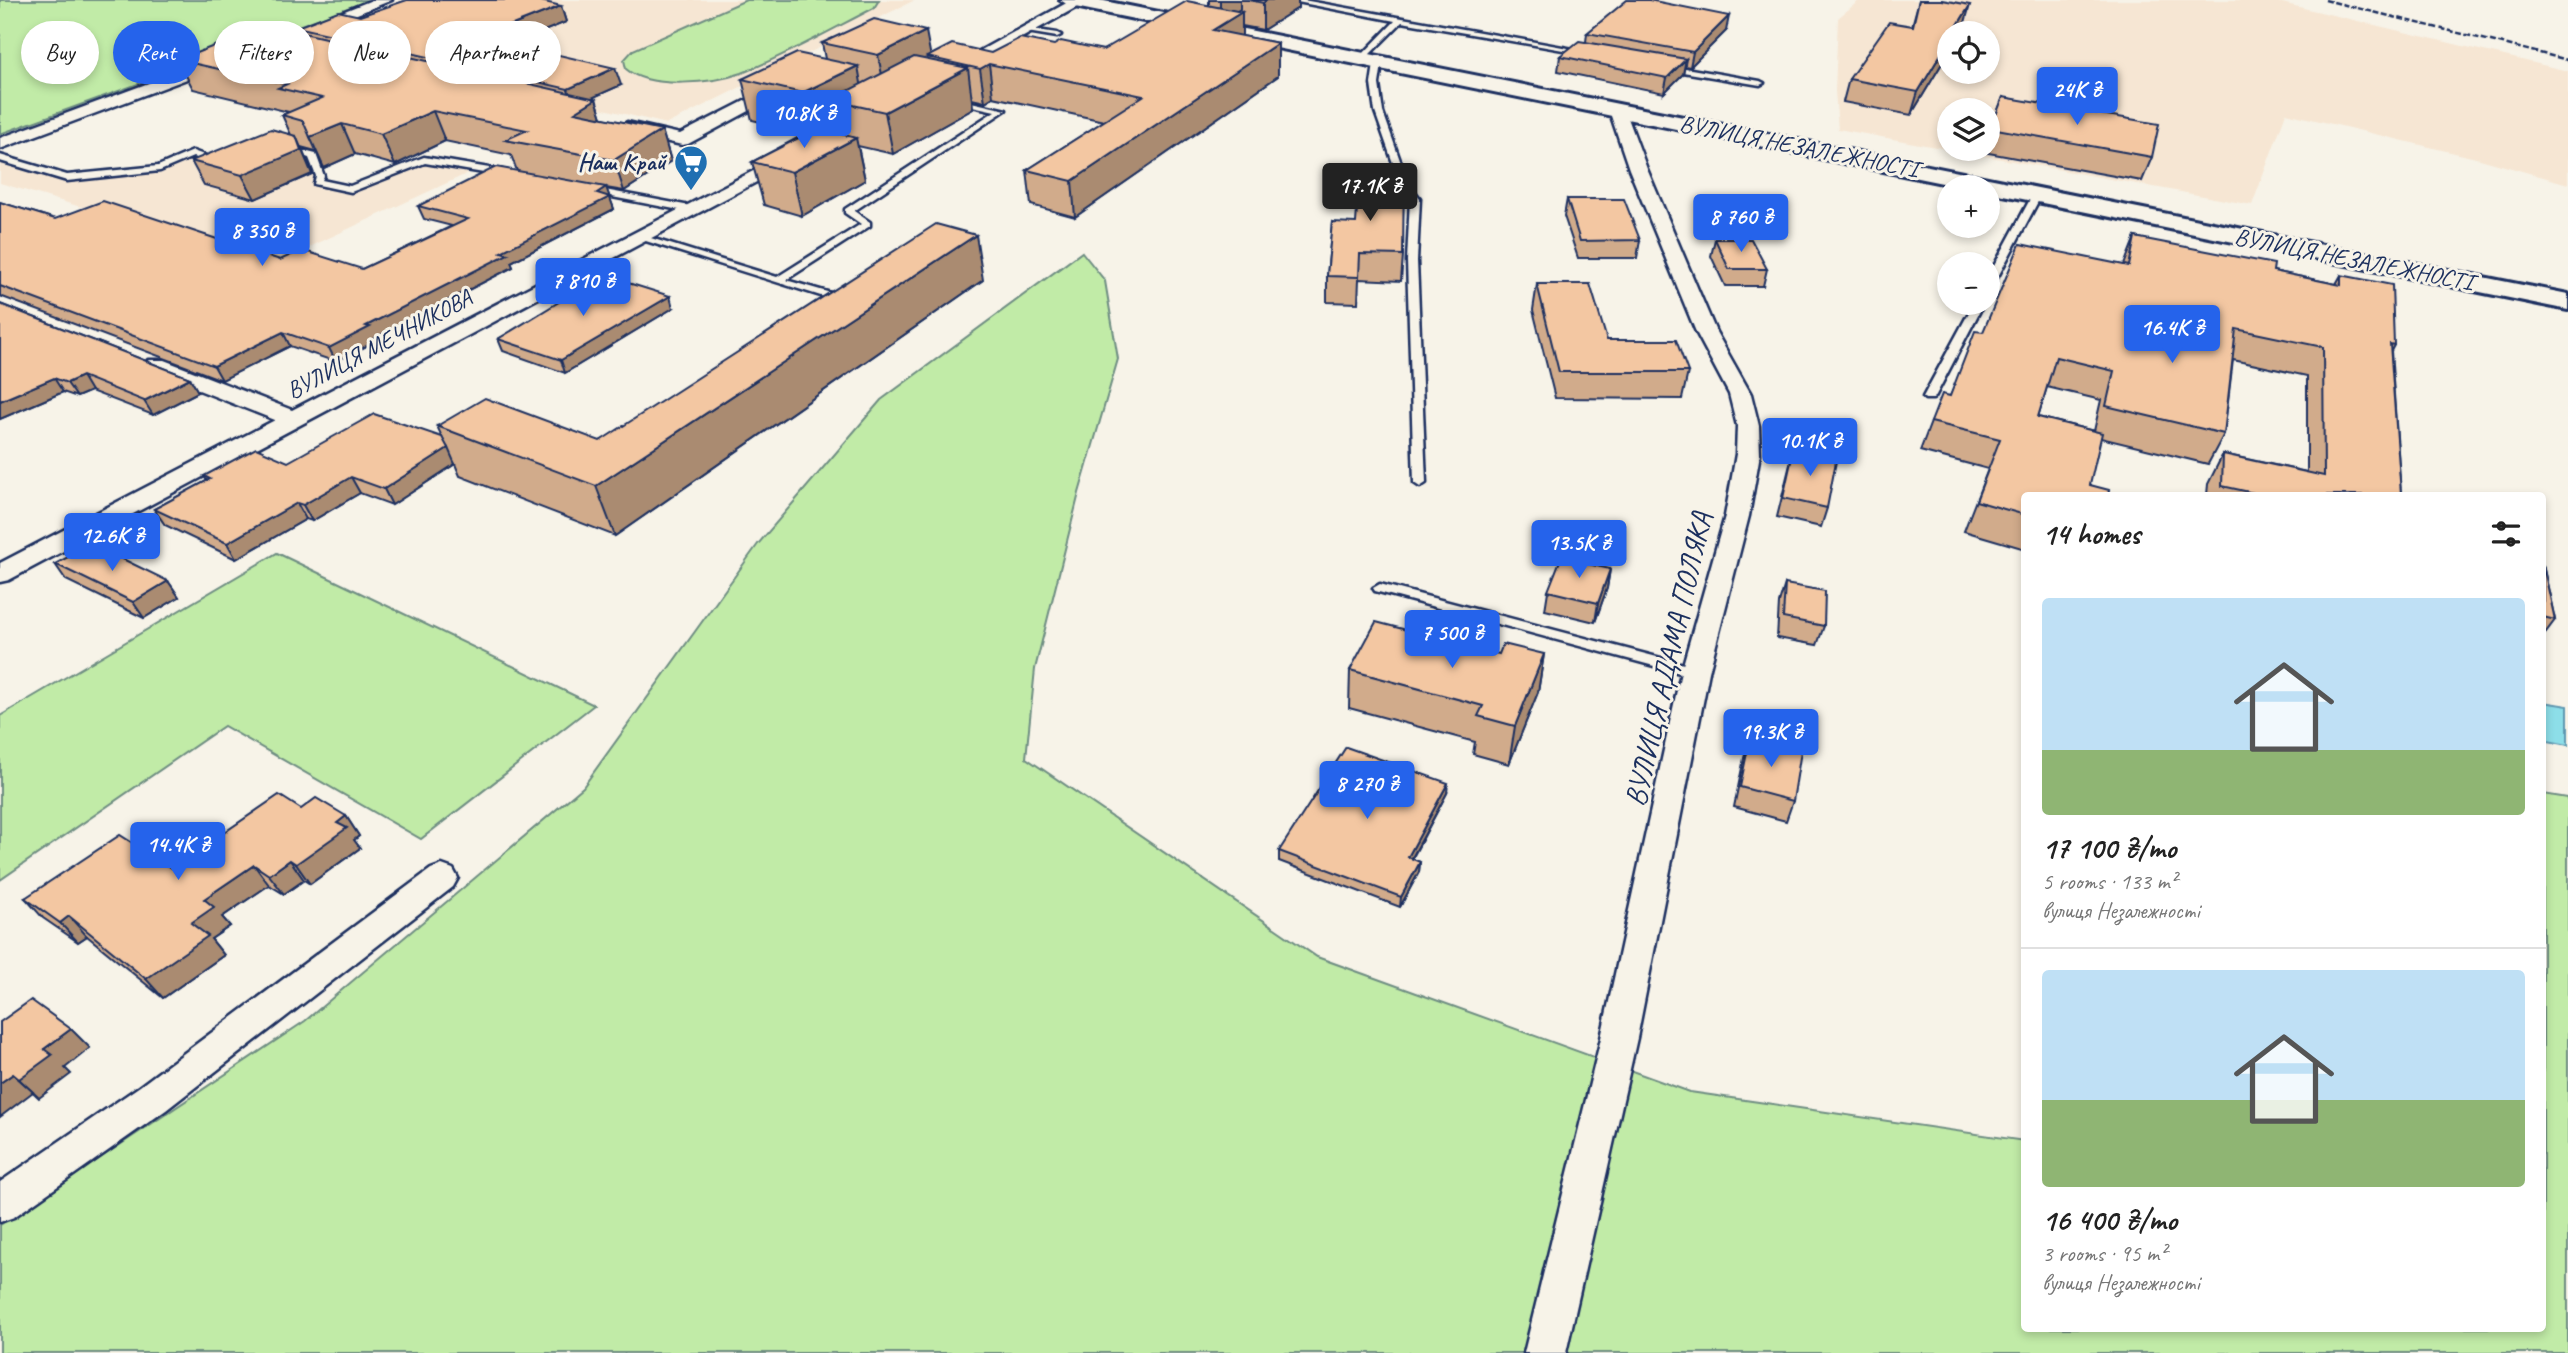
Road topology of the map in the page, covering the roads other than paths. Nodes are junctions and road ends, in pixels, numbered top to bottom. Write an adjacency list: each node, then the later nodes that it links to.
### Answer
1 (385, 0): 6 (street)
2 (1291, 0): 5 (lane)
3 (1075, 1): 7 (street); 8 (main road, ВУЛИЦЯ НЕЗАЛЕЖНОСТІ)
4 (1238, 18): 8 (street)
5 (1399, 20): 10 (lane); 11 (lane)
6 (314, 26)
7 (1027, 30): 9 (lane); 16 (street)
8 (1217, 31): 11 (main road, ВУЛИЦЯ НЕЗАЛЕЖНОСТІ)
9 (1056, 35)
10 (1600, 55)
11 (1370, 62): 17 (main road, ВУЛИЦЯ НЕЗАЛЕЖНОСТІ); 37 (lane)
12 (214, 64): 19 (street)
13 (1653, 64): 14 (lane)
14 (1760, 83)
15 (804, 85): 18 (street)
16 (939, 87): 30 (lane)
17 (1617, 110): 26 (main road, ВУЛИЦЯ НЕЗАЛЕЖНОСТІ); 40 (street, ВУЛИЦЯ АДАМА ПОЛЯКА)
18 (615, 124)
19 (0, 144)
20 (808, 147): 27 (street, ВУЛИЦЯ МЕЧНИКОВА)
21 (270, 152): 24 (lane)
22 (0, 158): 23 (lane)
23 (234, 166)
24 (517, 176)
25 (584, 189): 27 (lane)
26 (2037, 194): 29 (lane); 31 (main road, ВУЛИЦЯ НЕЗАЛЕЖНОСТІ)
27 (690, 209): 28 (street, ВУЛИЦЯ МЕЧНИКОВА)
28 (638, 237): 30 (lane); 36 (street, ВУЛИЦЯ МЕЧНИКОВА)
29 (2000, 263)
30 (778, 281): 32 (lane)
31 (2568, 302)
32 (859, 305)
33 (1973, 315): 35 (lane)
34 (140, 359): 36 (street)
35 (1929, 397)
36 (294, 419): 38 (street, ВУЛИЦЯ МЕЧНИКОВА)
37 (1420, 483)
38 (0, 574)
39 (1380, 588): 40 (lane)
40 (1695, 672): 43 (street, ВУЛИЦЯ АДАМА ПОЛЯКА)
41 (442, 878): 42 (street)
42 (0, 1203)
43 (1545, 1353)

